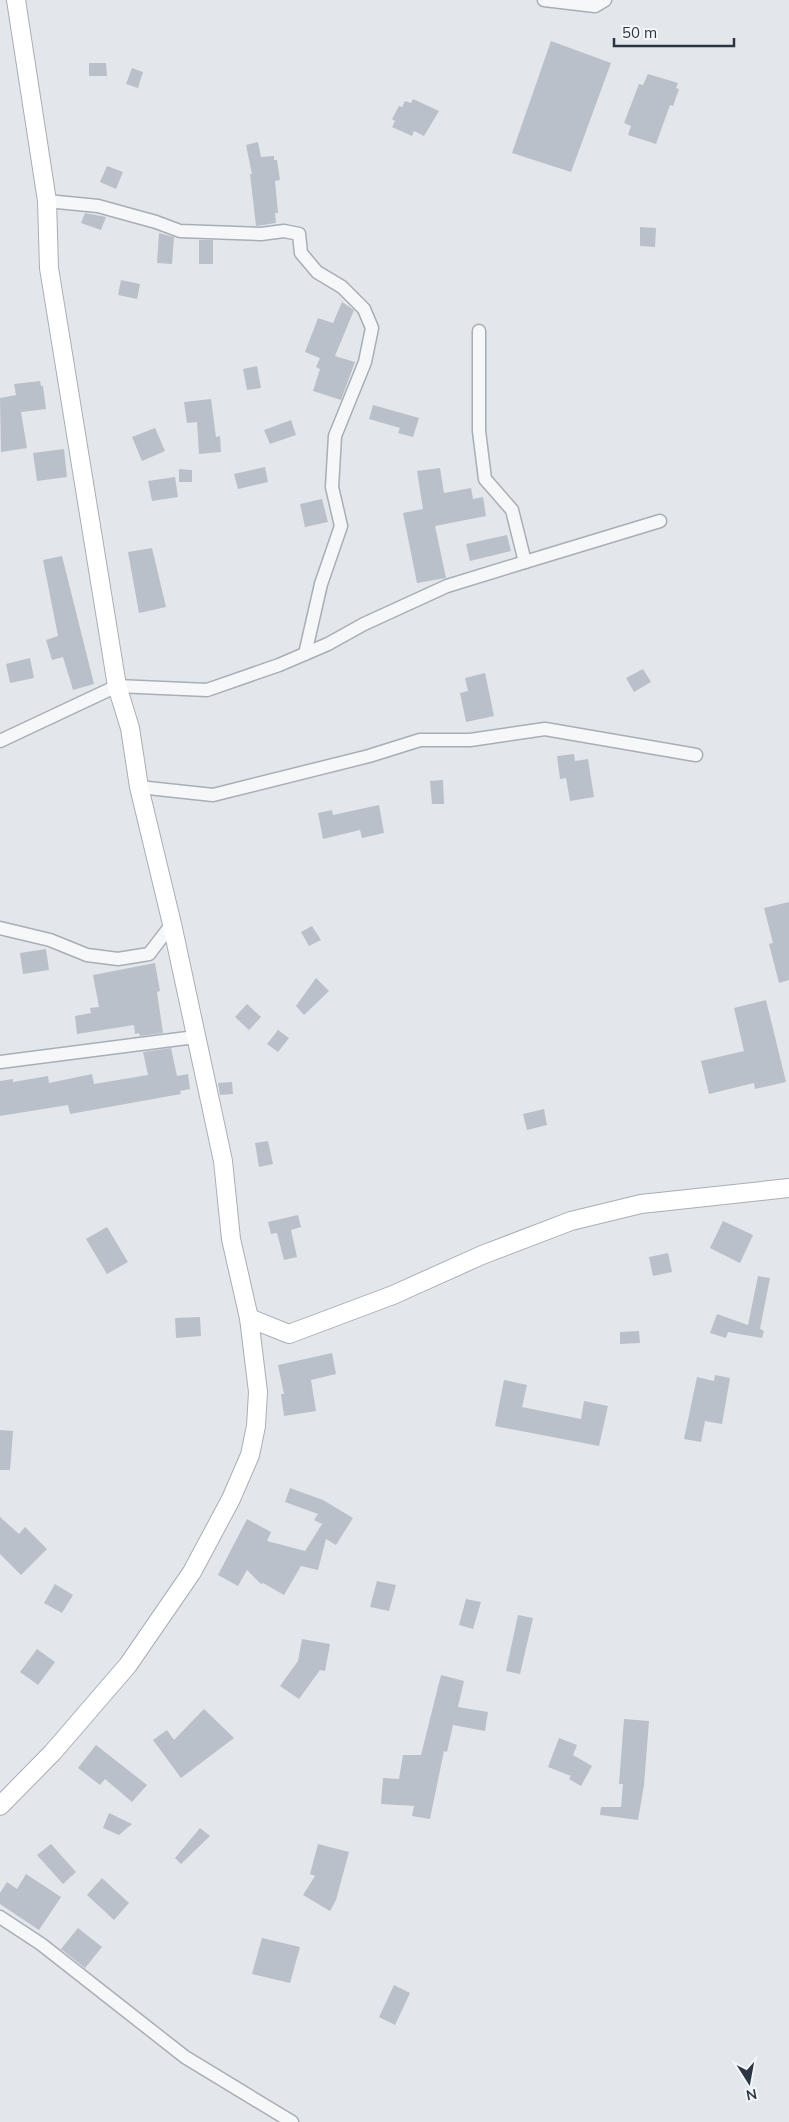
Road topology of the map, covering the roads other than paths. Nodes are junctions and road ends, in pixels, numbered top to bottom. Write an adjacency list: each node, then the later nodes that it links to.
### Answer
1 (16, 0): 4 (street)
2 (544, 0): 3 (street)
3 (605, 0)
4 (47, 201): 8 (street); 9 (street)
5 (479, 331): 7 (street)
6 (660, 521): 7 (street)
7 (525, 562): 8 (street)
8 (305, 654): 9 (street)
9 (117, 686): 10 (street); 12 (street)
10 (0, 741)
11 (696, 755): 12 (street)
12 (139, 787): 13 (street)
13 (172, 924): 14 (street); 15 (street)
14 (0, 928)
15 (195, 1037): 16 (street); 18 (street)
16 (0, 1062)
17 (789, 1188): 18 (street)
18 (250, 1318): 19 (street)
19 (0, 1806)
20 (0, 1917): 21 (street)
21 (292, 2122)

